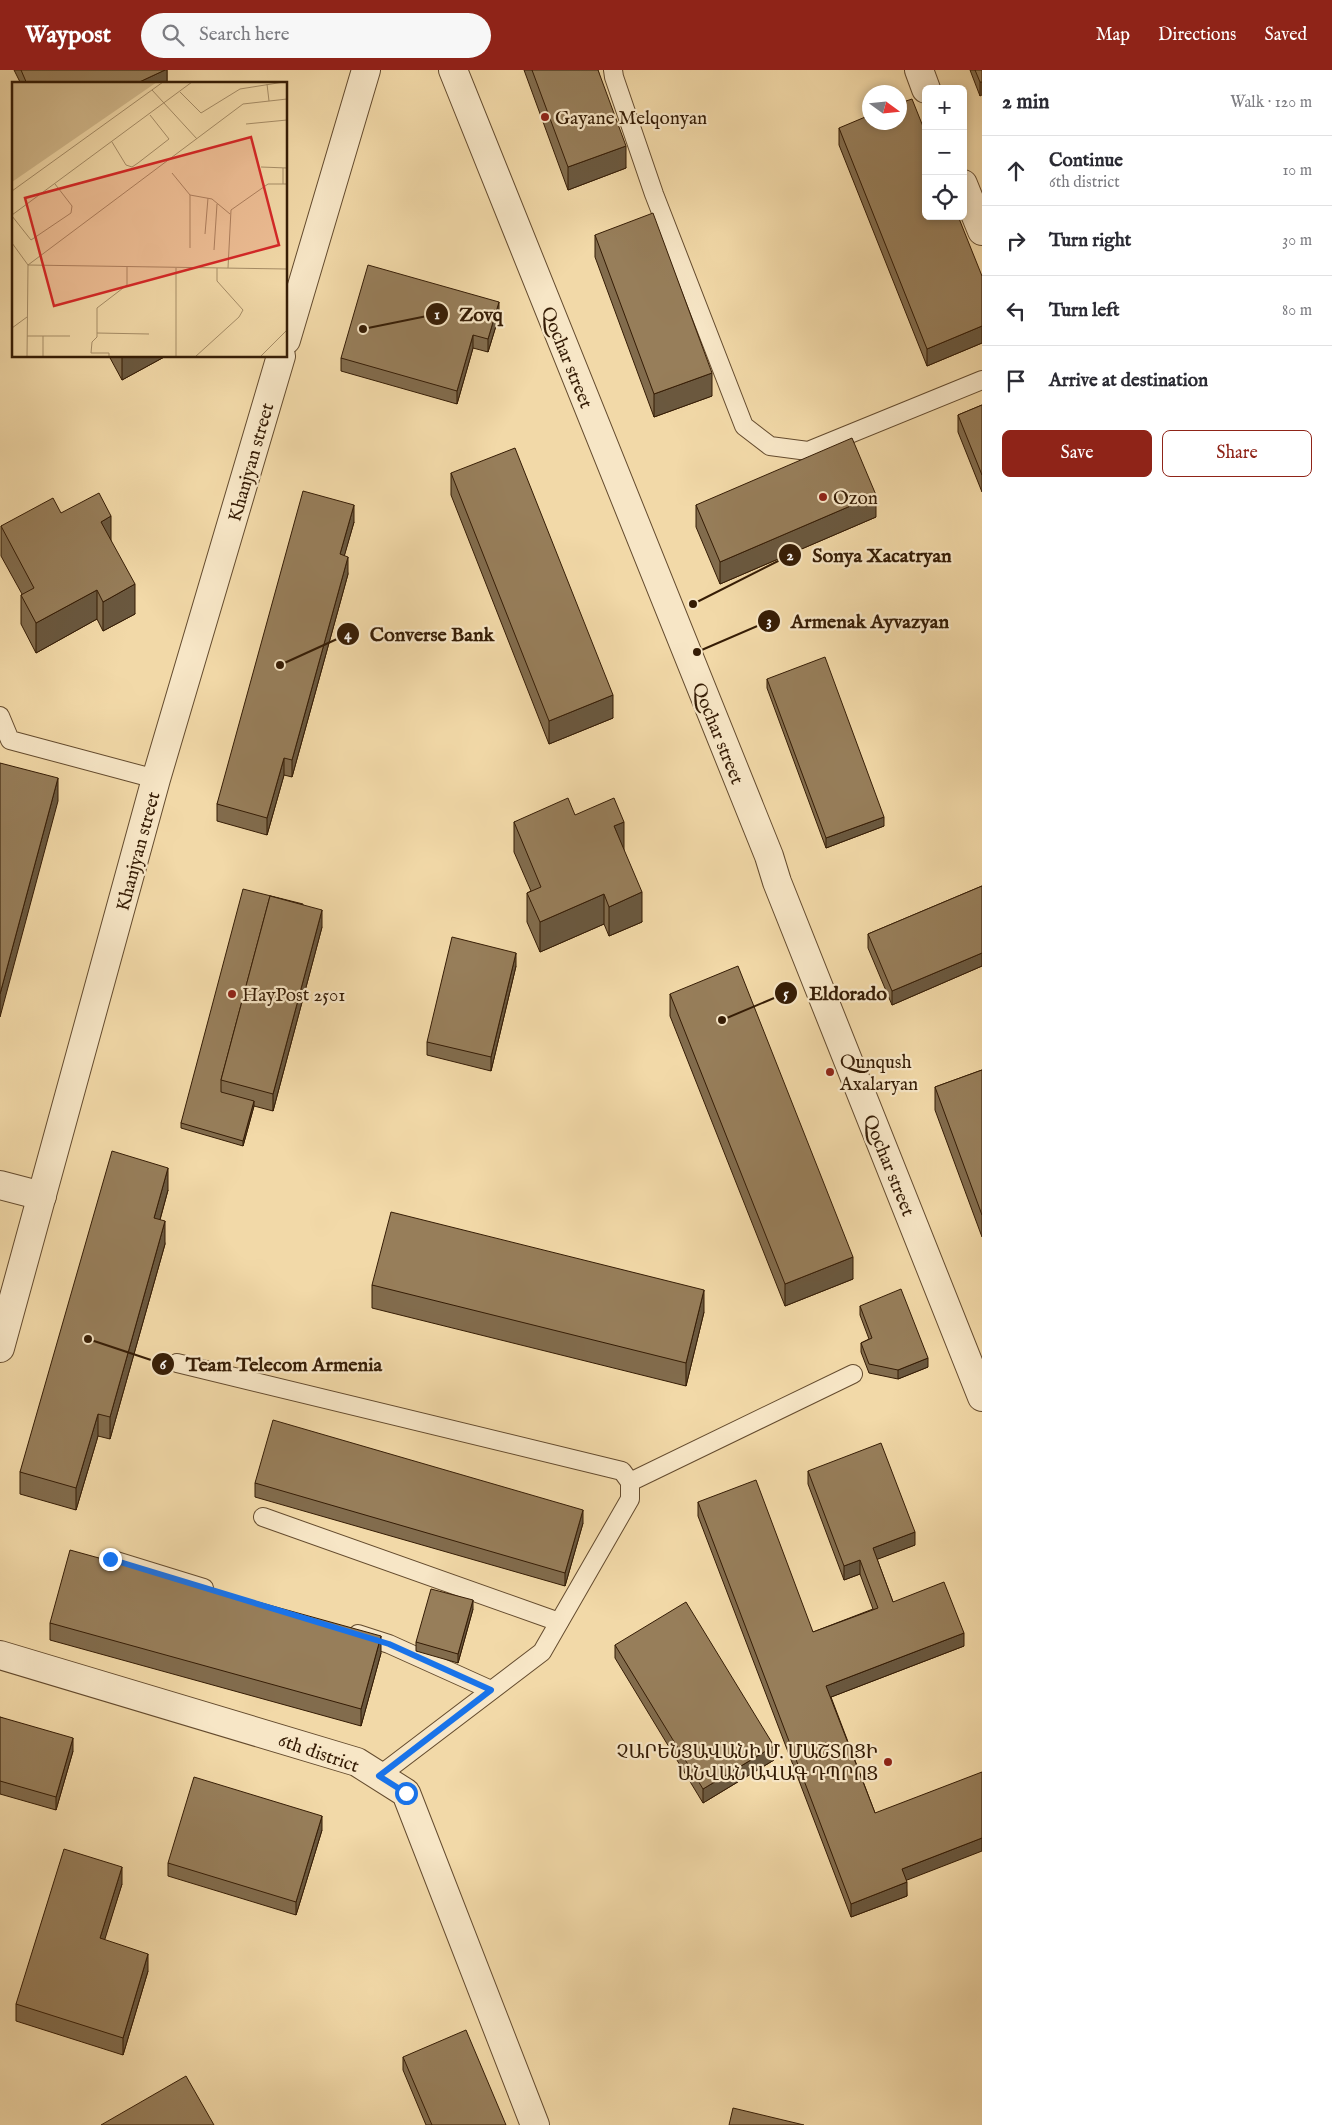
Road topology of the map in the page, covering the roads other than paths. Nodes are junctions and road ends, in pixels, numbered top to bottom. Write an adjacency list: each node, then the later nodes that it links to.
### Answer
1 (366, 70): 8 (street)
2 (453, 70): 18 (street, Qochar street)
3 (613, 70): 10 (lane)
4 (918, 70): 5 (street)
5 (924, 85)
6 (967, 194): 7 (street)
7 (982, 232)
8 (288, 333)
9 (280, 358): 12 (street, Khanjyan street)
10 (982, 380)
11 (0, 716): 12 (lane)
12 (156, 779): 14 (street, Khanjyan street)
13 (0, 1185): 14 (street)
14 (42, 1196): 15 (street, Khanjyan street)
15 (0, 1348)
16 (177, 1363): 19 (lane)
17 (853, 1374): 19 (lane)
18 (982, 1396)
19 (630, 1482): 23 (lane)
20 (263, 1517): 23 (lane)
21 (110, 1559): 22 (lane)
22 (222, 1593)
23 (559, 1622): 26 (lane)
24 (343, 1630): 26 (lane)
25 (0, 1656): 27 (street, 6th district)
26 (491, 1690): 27 (lane)
27 (379, 1776): 28 (street, 6th district)
28 (535, 2125)

